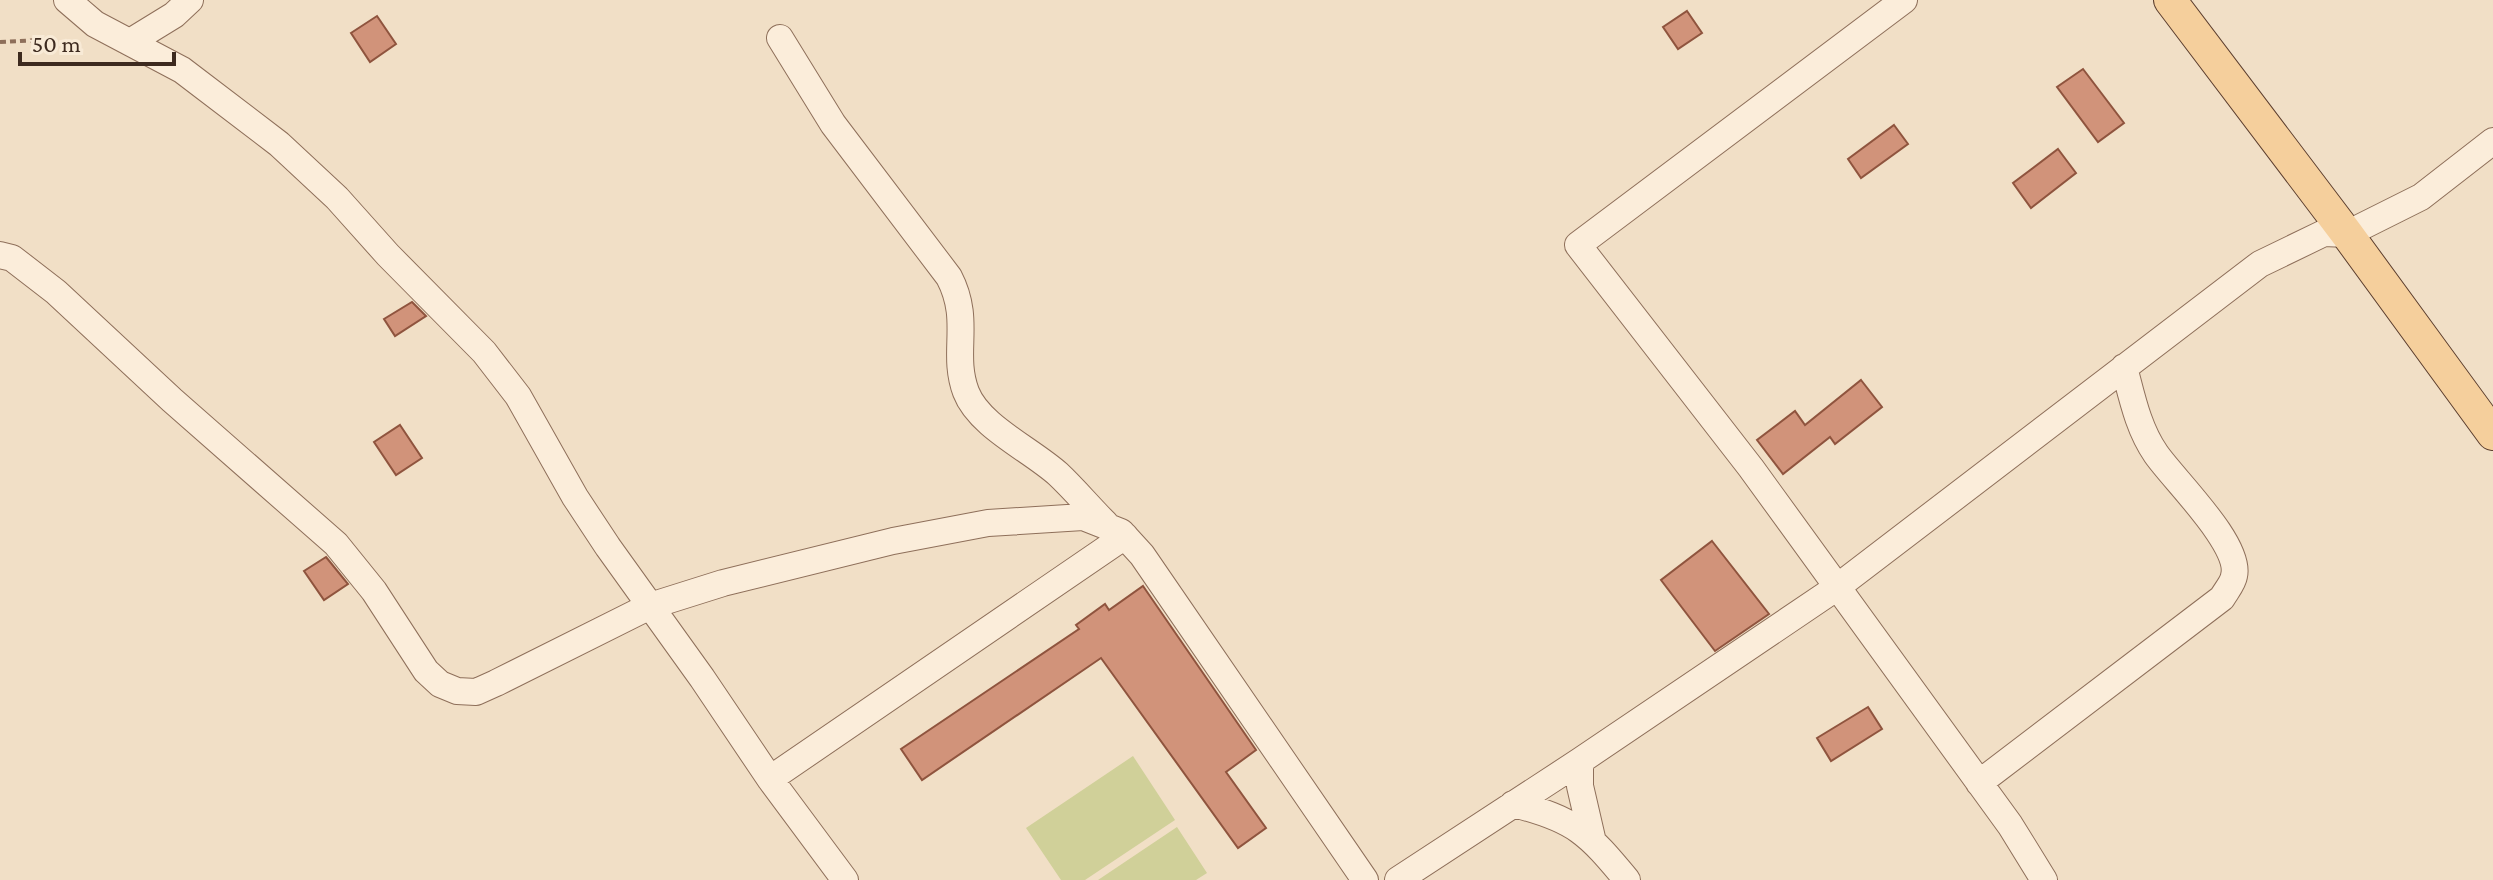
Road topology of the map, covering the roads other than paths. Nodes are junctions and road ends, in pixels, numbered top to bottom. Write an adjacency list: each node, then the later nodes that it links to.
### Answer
1 (67, 0): 6 (street)
2 (190, 0): 6 (street)
3 (1904, 0): 13 (street)
4 (2170, 0): 8 (main road)
5 (780, 38): 12 (street)
6 (130, 42): 14 (street)
7 (2493, 141): 8 (street)
8 (2347, 234): 10 (street); 11 (main road)
9 (0, 255): 14 (street)
10 (2124, 367): 13 (street); 17 (street)
11 (2493, 434)
12 (1115, 530): 14 (street); 16 (street); 21 (street)
13 (1836, 588): 15 (street); 17 (street)
14 (650, 606): 16 (street)
15 (1580, 761): 18 (street); 19 (street)
16 (770, 779): 20 (street)
17 (1979, 783): 24 (street)
18 (1513, 804): 19 (street); 22 (street)
19 (1592, 838): 23 (street)
20 (845, 880)
21 (1365, 880)
22 (1398, 880)
23 (1627, 880)
24 (2044, 880)

